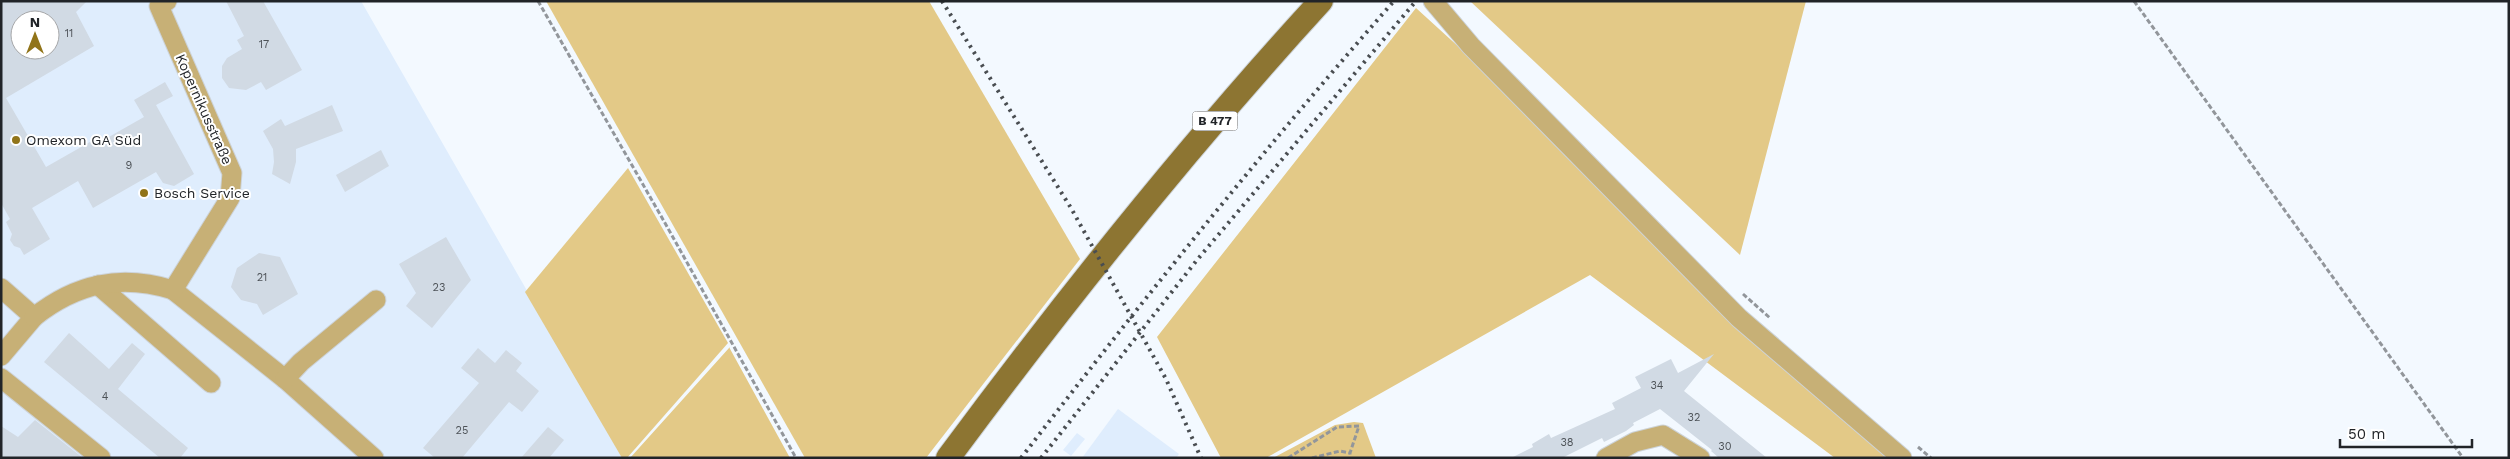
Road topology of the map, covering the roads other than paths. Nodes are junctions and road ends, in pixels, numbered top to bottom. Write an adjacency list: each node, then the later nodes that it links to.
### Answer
1 (1321, 1): 16 (main road, B 477)
2 (1433, 1): 13 (street)
3 (163, 4): 6 (street, Kopernikusstraße)
4 (98, 285): 6 (street); 8 (street); 12 (street)
5 (1, 288): 8 (street)
6 (173, 290): 11 (street)
7 (376, 300): 11 (street)
8 (34, 317): 9 (street)
9 (1, 356)
10 (1, 378): 14 (street)
11 (284, 380): 15 (street)
12 (211, 383)
13 (1909, 452)
14 (101, 458)
15 (374, 458)
16 (948, 458)
17 (1606, 458): 18 (street)
18 (1700, 458)

